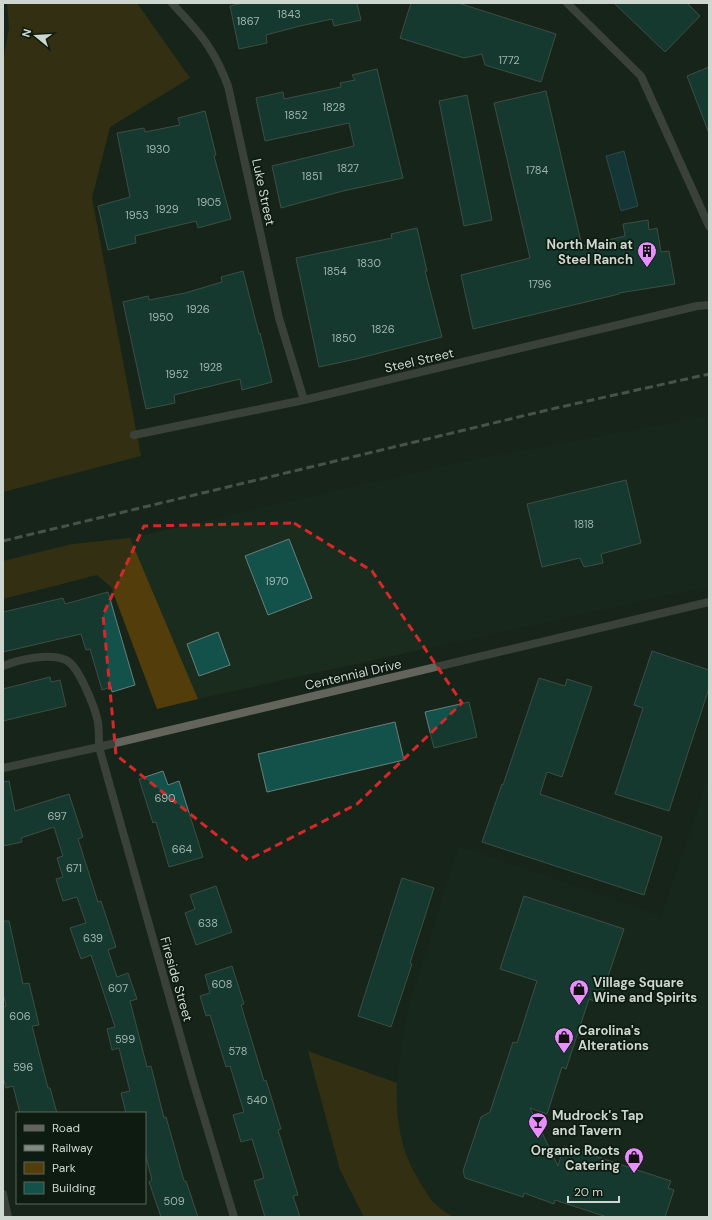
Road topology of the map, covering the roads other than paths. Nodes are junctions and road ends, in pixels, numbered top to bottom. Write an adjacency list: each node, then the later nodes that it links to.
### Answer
1 (172, 3): 5 (street, Luke Street)
2 (567, 3): 3 (street)
3 (709, 226)
4 (709, 304): 5 (street, Steel Street)
5 (304, 400): 6 (street, Steel Street)
6 (134, 435)
7 (709, 602): 9 (street, Centennial Drive)
8 (3, 666): 9 (street, Fireside Street)
9 (99, 747): 10 (street, Centennial Drive); 13 (street, Fireside Street)
10 (3, 768)
11 (3, 1194): 12 (street)
12 (8, 1217)
13 (234, 1217)

